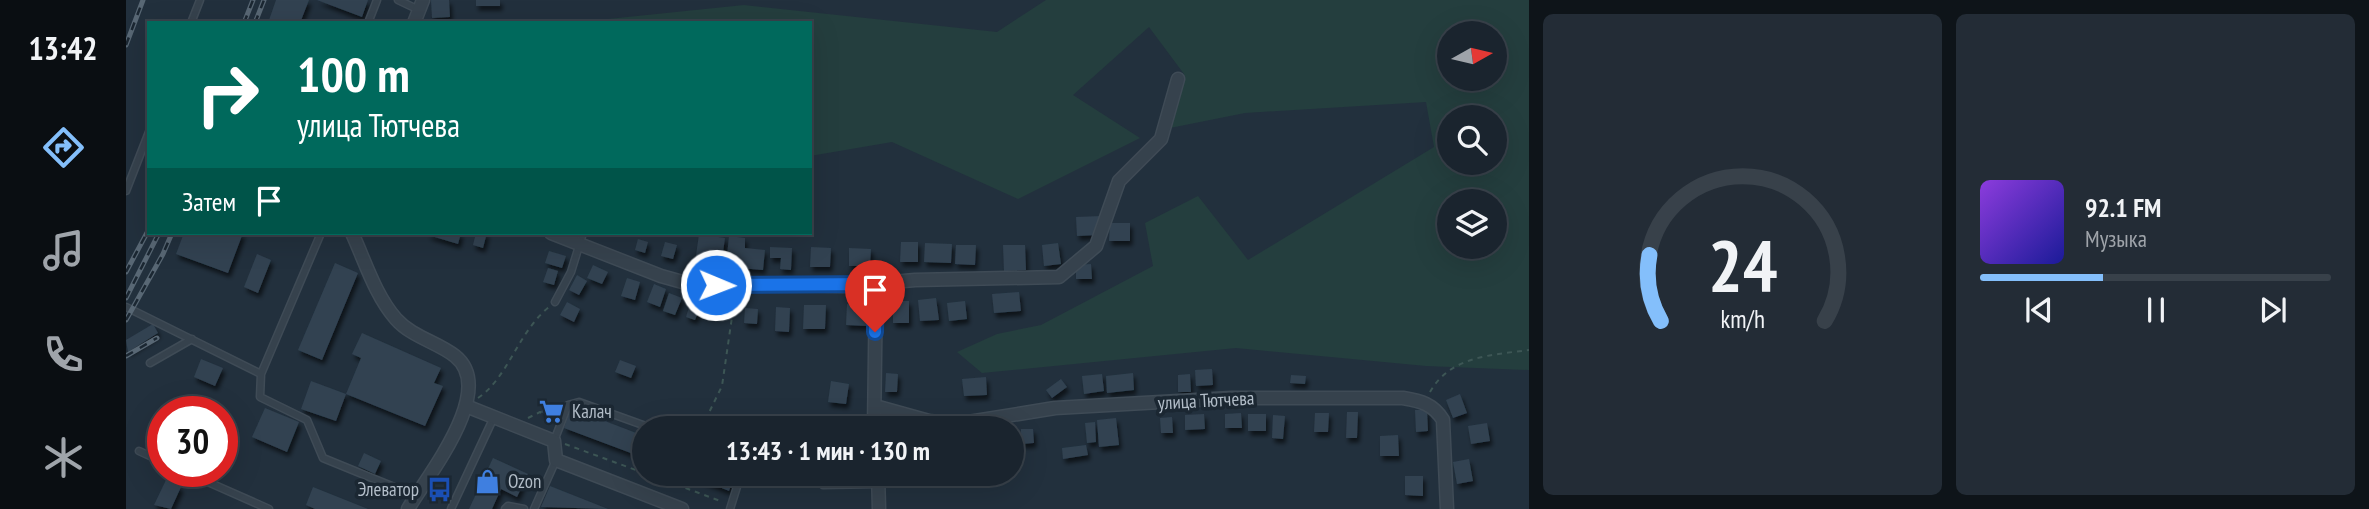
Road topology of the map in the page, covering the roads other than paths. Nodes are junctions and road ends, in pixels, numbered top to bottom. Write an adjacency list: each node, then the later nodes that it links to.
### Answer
1 (200, 0): 5 (lane)
2 (377, 0): 6 (lane)
3 (398, 0): 4 (lane)
4 (421, 5)
5 (192, 21)
6 (369, 21)
7 (1178, 79): 14 (street)
8 (147, 137): 9 (lane)
9 (126, 191)
10 (320, 235): 19 (lane)
11 (353, 235): 21 (street)
12 (563, 235): 13 (street)
13 (582, 238): 14 (street); 15 (lane)
14 (876, 284): 20 (street)
15 (555, 302)
16 (126, 307): 17 (lane)
17 (192, 340): 18 (lane); 19 (lane)
18 (150, 363)
19 (261, 374): 32 (lane)
20 (875, 406): 22 (street); 43 (street, улица Тютчева)
21 (466, 407): 23 (street); 32 (street)
22 (875, 416)
23 (494, 417): 25 (street); 37 (lane)
24 (632, 421): 25 (lane)
25 (554, 441): 28 (street)
26 (139, 451): 27 (lane)
27 (147, 455)
28 (556, 460): 33 (street); 40 (lane)
29 (737, 486): 34 (lane)
30 (879, 486): 42 (street)
31 (219, 487): 35 (lane)
32 (416, 496): 36 (street)
33 (662, 506): 41 (street)
34 (730, 507)
35 (269, 509)
36 (408, 509)
37 (451, 509)
38 (505, 509): 39 (lane)
39 (523, 509)
40 (534, 509)
41 (682, 509)
42 (879, 509)
43 (1447, 509)

